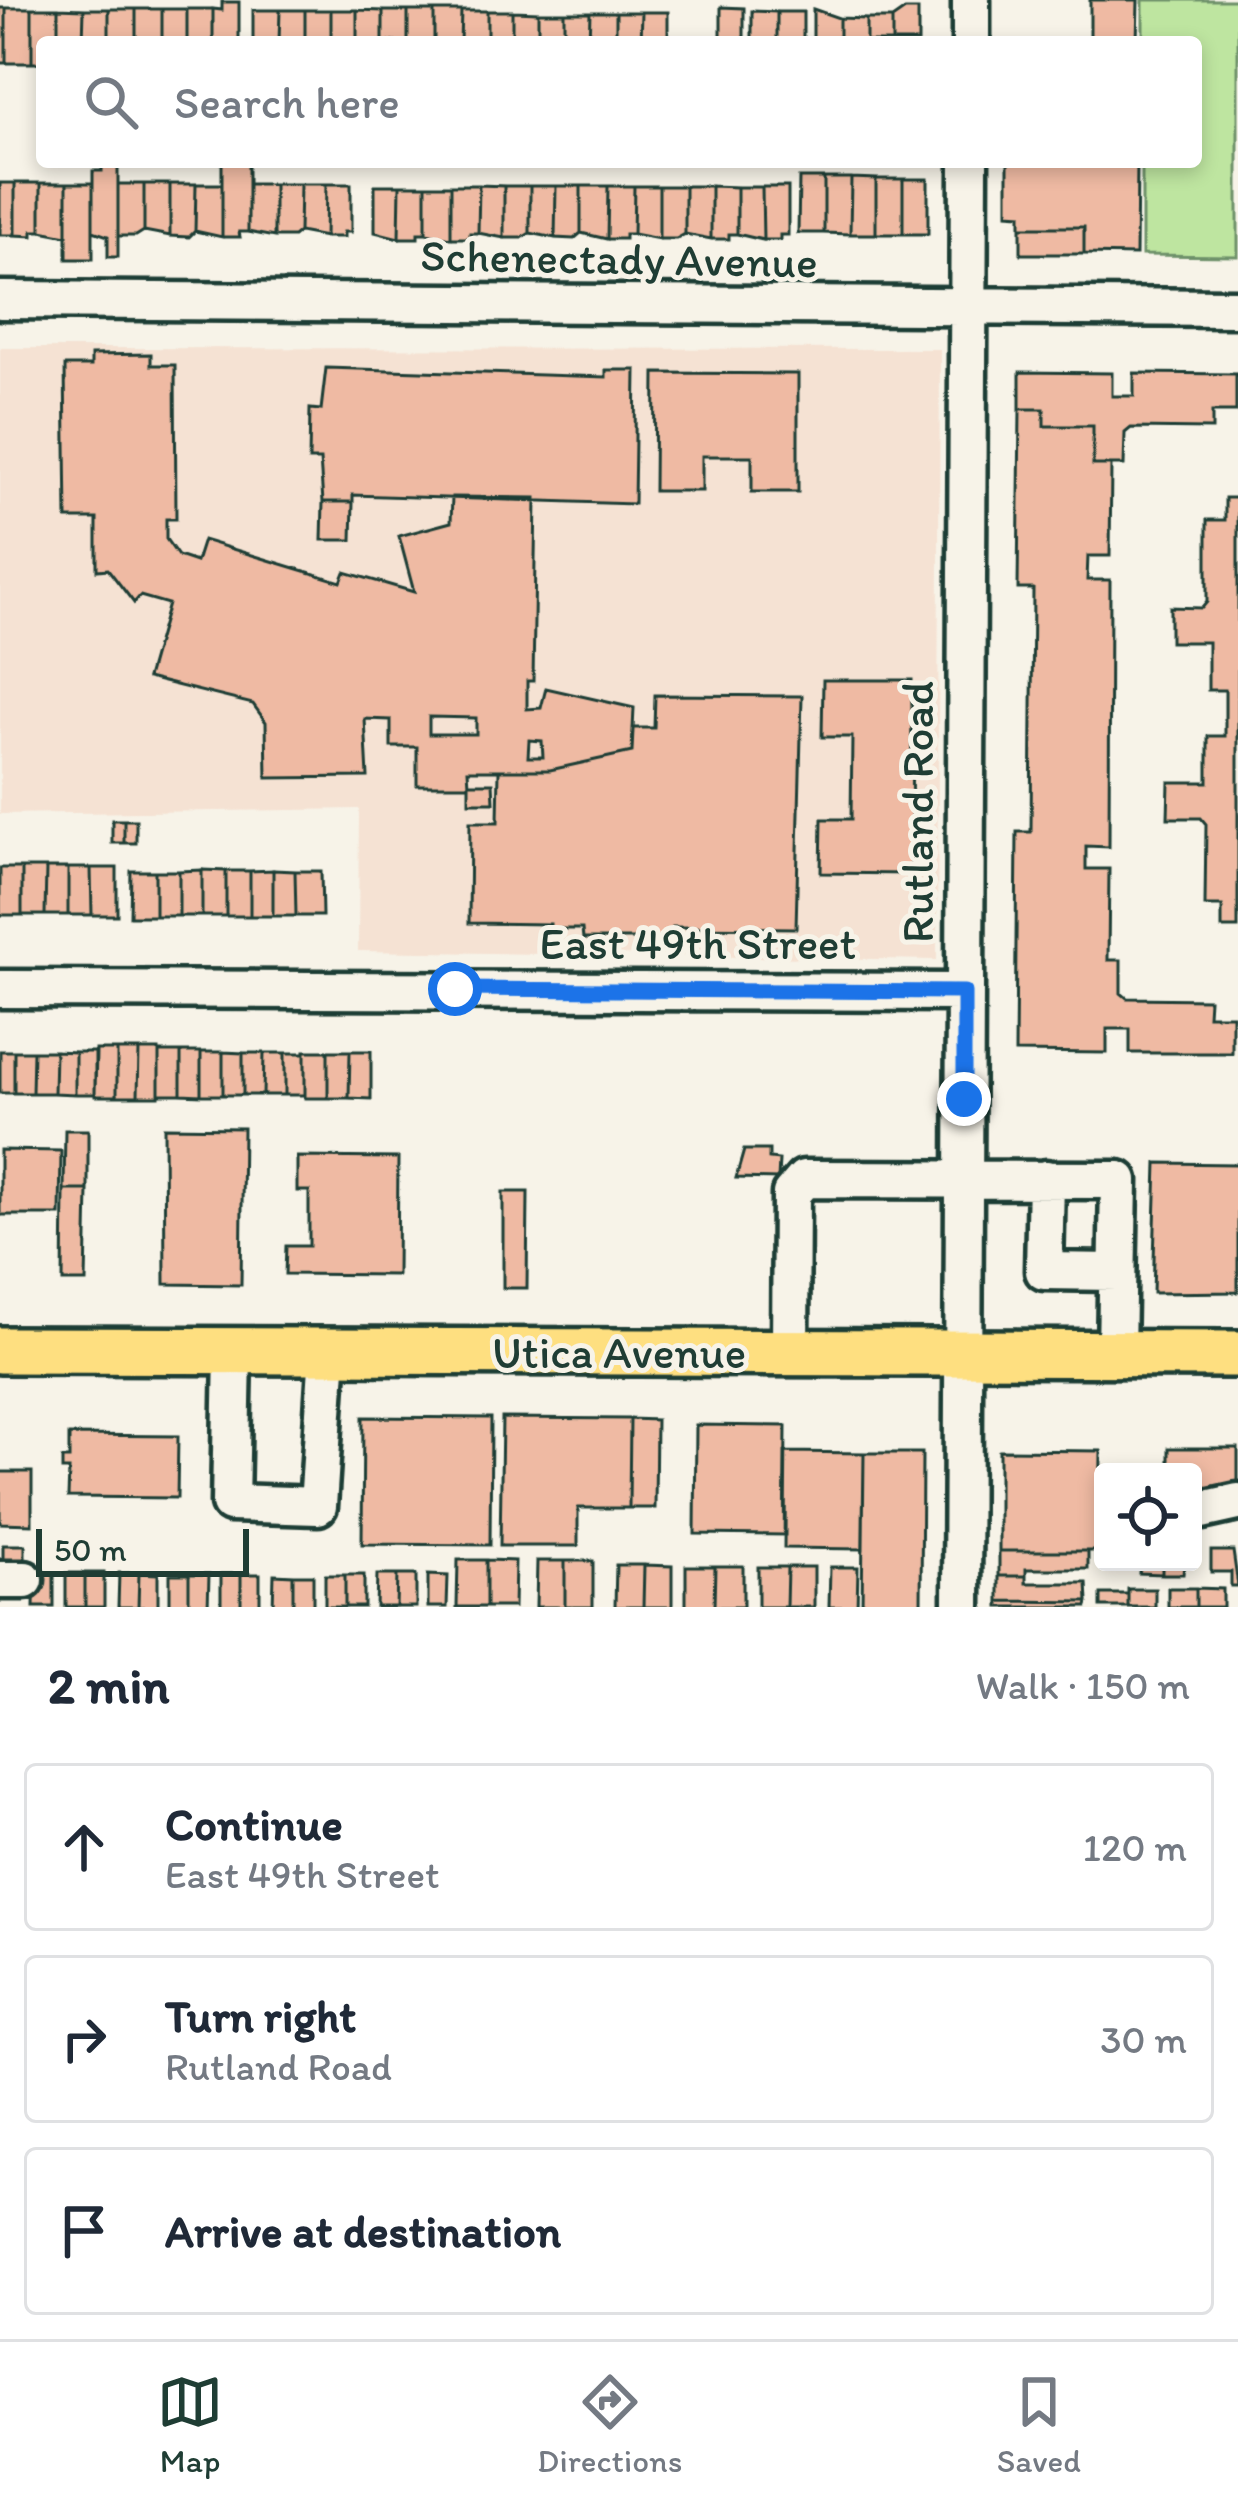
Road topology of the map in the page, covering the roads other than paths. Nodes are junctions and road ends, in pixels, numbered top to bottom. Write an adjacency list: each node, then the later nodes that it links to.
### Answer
1 (971, 0): 2 (street)
2 (970, 36)
3 (970, 168): 6 (street, Rutland Road)
4 (0, 300): 6 (street, Schenectady Avenue)
5 (1238, 308): 6 (street, Schenectady Avenue)
6 (968, 310): 8 (street, Rutland Road)
7 (0, 988): 8 (street, East 49th Street)
8 (964, 992): 9 (street, Rutland Road)
9 (963, 1178): 10 (street); 14 (street, Rutland Road); 15 (street)
10 (1046, 1179): 11 (street); 11 (street)
11 (1117, 1272): 17 (street)
12 (0, 1350): 16 (main road, Utica Avenue)
13 (328, 1351): 15 (main road, Utica Avenue); 16 (main road, Utica Avenue); 16 (street)
14 (963, 1351): 15 (main road, Utica Avenue); 17 (main road, Utica Avenue); 21 (street, Rutland Road)
15 (790, 1352)
16 (233, 1353)
17 (1116, 1353): 18 (main road, Utica Avenue)
18 (1238, 1354)
19 (1238, 1502): 20 (street)
20 (1202, 1510)
21 (962, 1607)

